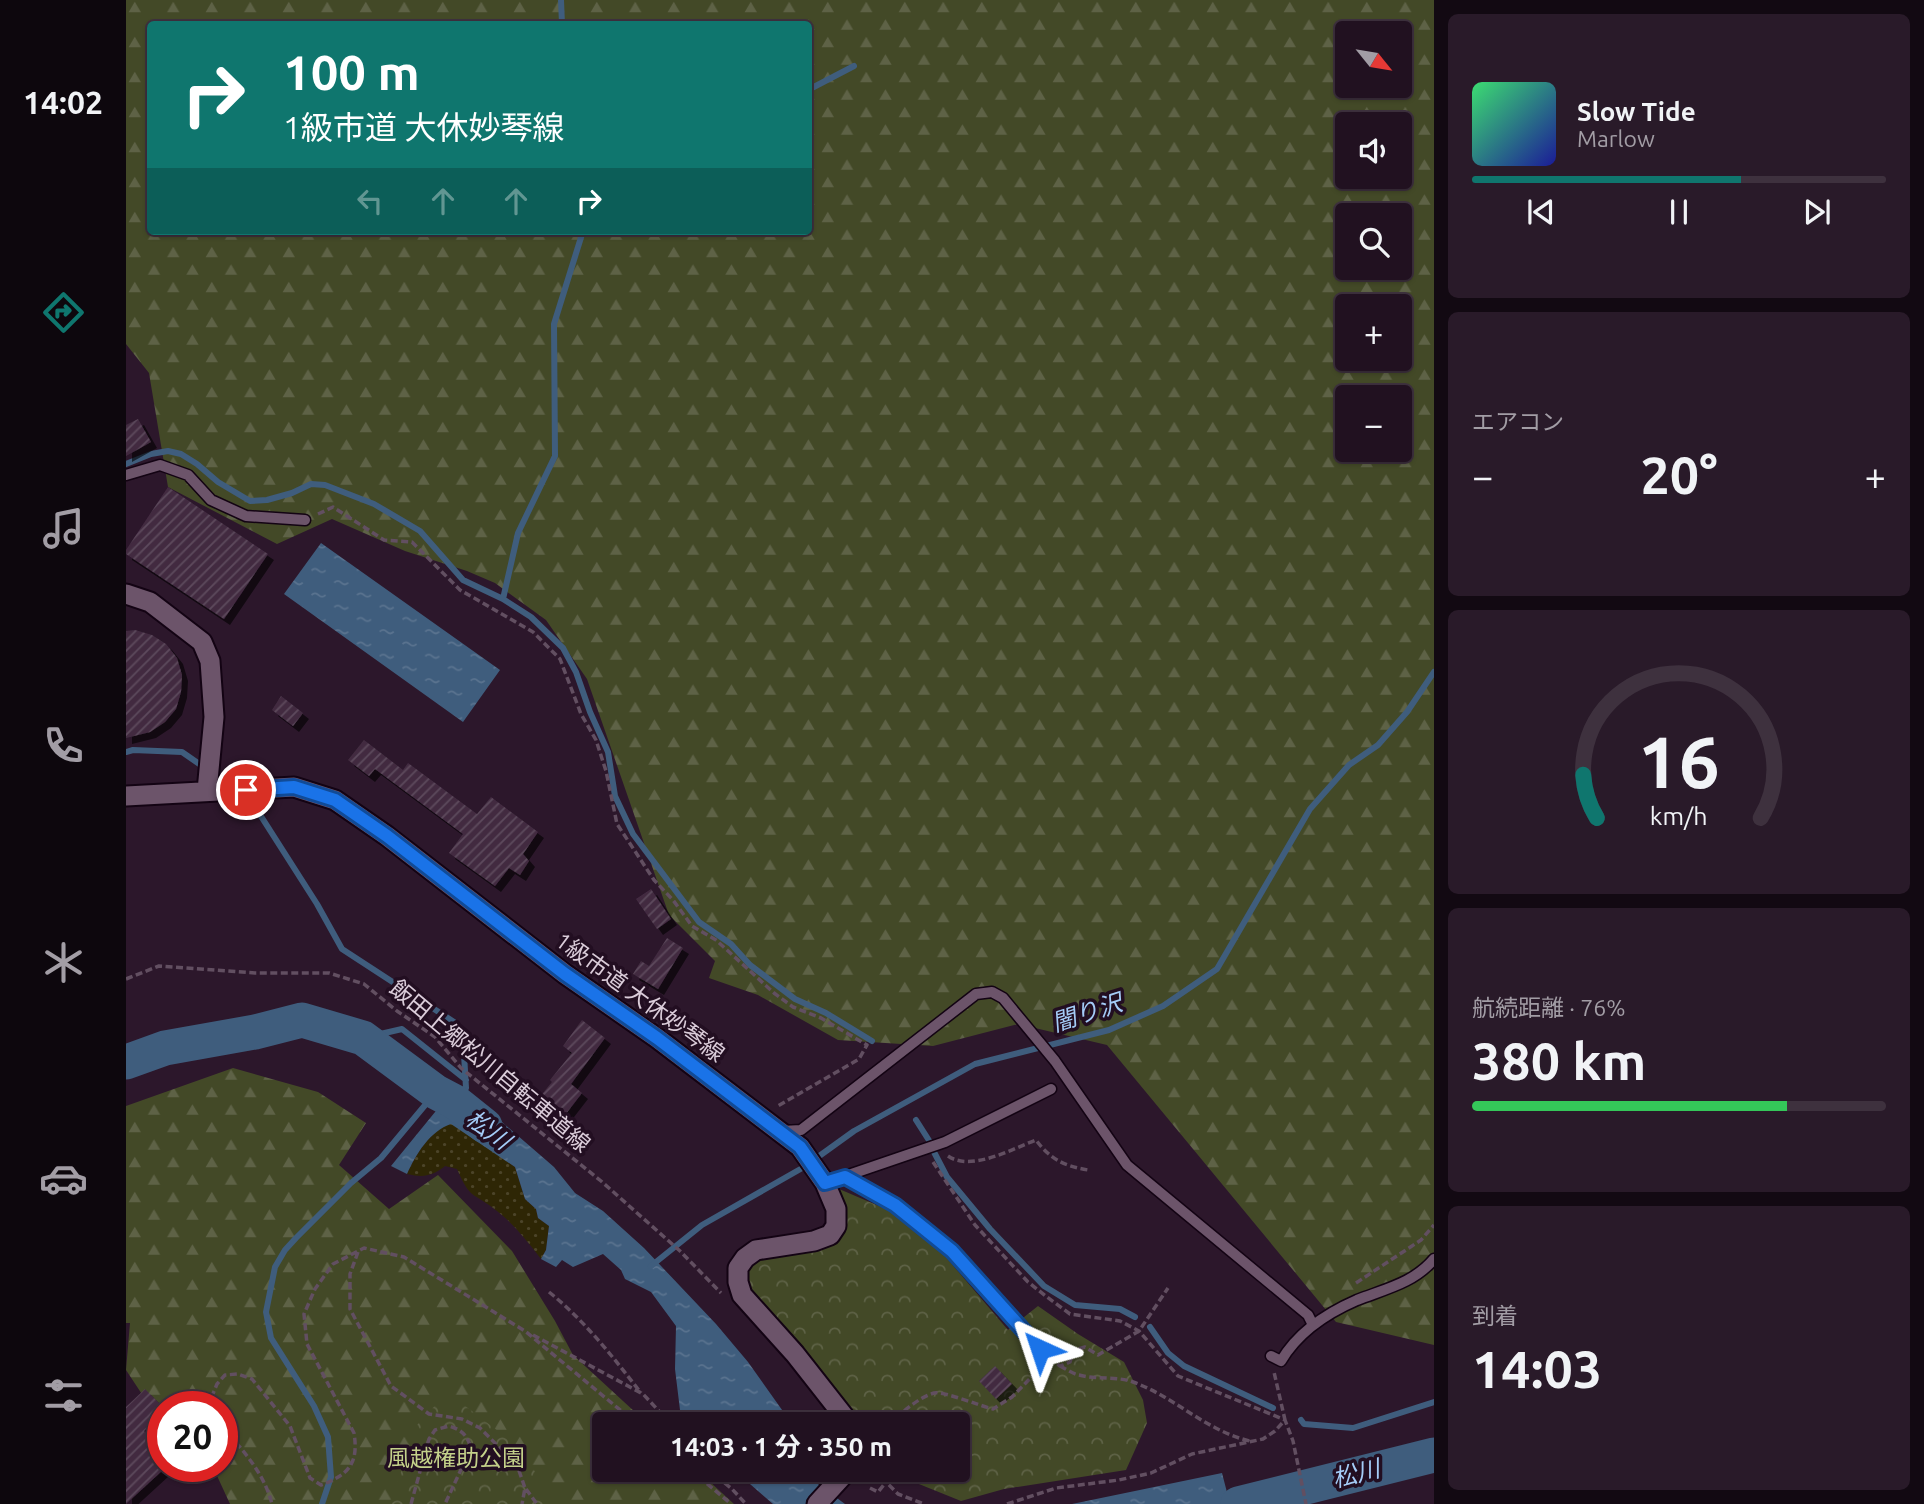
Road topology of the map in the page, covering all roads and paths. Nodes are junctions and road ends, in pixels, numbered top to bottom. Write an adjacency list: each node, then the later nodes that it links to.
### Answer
1 (126, 475): 2 (lane)
2 (305, 520): 8 (path)
3 (126, 594): 4 (street)
4 (213, 788): 5 (street, 1級市道 大休妙琴線); 8 (street, 1級市道 大休妙琴線)
5 (126, 796)
6 (126, 979): 16 (path, 飯田上郷松川自転車道線)
7 (1051, 1089): 10 (lane)
8 (756, 1114): 9 (street, 1級市道 大休妙琴線)
9 (779, 1131): 13 (street, 1級市道 大休妙琴線); 22 (lane)
10 (945, 1142): 11 (lane); 12 (path)
11 (925, 1149): 14 (lane); 24 (path)
12 (1088, 1170)
13 (821, 1176): 14 (lane); 33 (street, 1級市道 大休妙琴線)
14 (845, 1177): 25 (lane)
15 (1434, 1224): 20 (path)
16 (680, 1251)
17 (358, 1252): 23 (path); 29 (path); 42 (path)
18 (1434, 1259): 22 (lane)
19 (1168, 1288): 24 (path)
20 (1361, 1288)
21 (549, 1292): 30 (path)
22 (1313, 1325): 26 (lane)
23 (525, 1331): 30 (path); 31 (path)
24 (1139, 1331): 28 (path); 35 (path)
25 (1040, 1349): 27 (path)
26 (1271, 1356): 35 (path)
27 (1050, 1359): 28 (path); 34 (path)
28 (1060, 1366): 36 (path)
29 (214, 1391)
30 (643, 1394): 32 (path)
31 (623, 1412)
32 (660, 1412)
33 (841, 1412)
34 (903, 1412)
35 (1285, 1420): 36 (path); 54 (path)
36 (1252, 1441): 53 (path)
37 (238, 1445): 44 (path)
38 (705, 1482): 49 (path)
39 (723, 1482): 50 (path)
40 (837, 1482): 51 (street)
41 (886, 1482): 43 (path); 52 (path)
42 (525, 1488): 47 (path); 48 (path)
43 (870, 1489)
44 (272, 1504)
45 (411, 1504): 46 (path)
46 (445, 1504)
47 (522, 1504)
48 (537, 1504)
49 (732, 1504)
50 (746, 1504)
51 (817, 1504)
52 (923, 1504)
53 (1007, 1504)
54 (1306, 1504)

